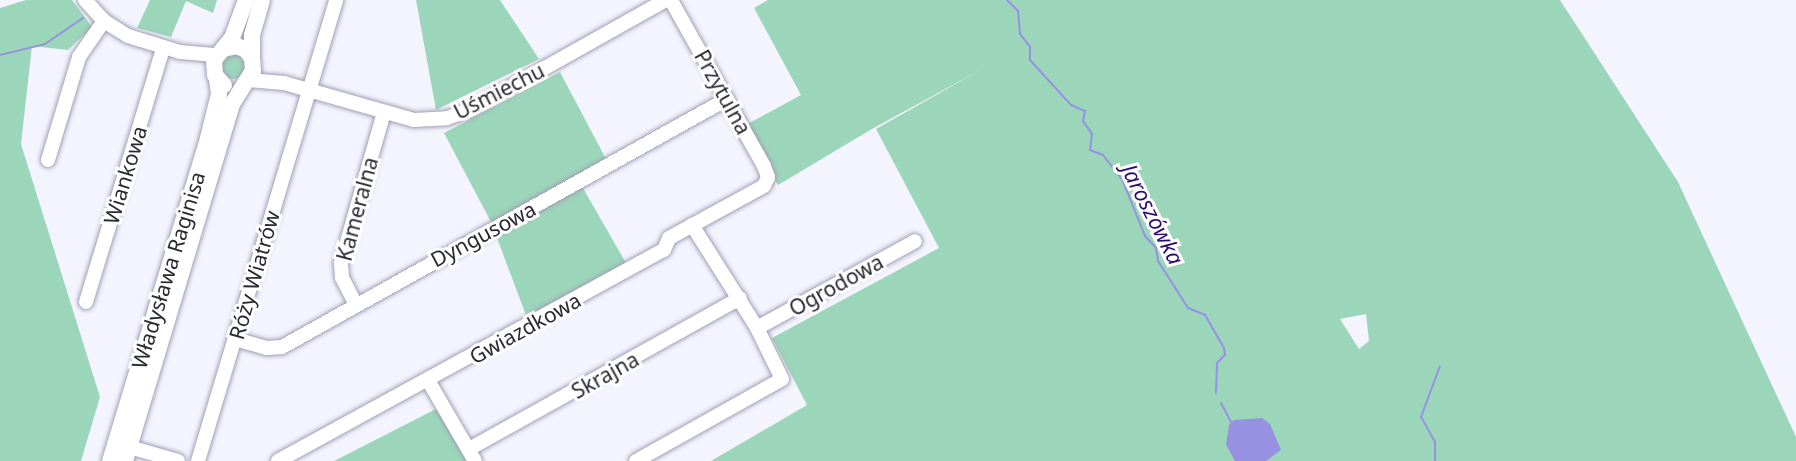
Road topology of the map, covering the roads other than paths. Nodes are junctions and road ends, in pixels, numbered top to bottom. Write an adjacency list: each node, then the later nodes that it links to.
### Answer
1 (85, 0): 6 (street)
2 (246, 0): 8 (main road, Władysława Raginisa)
3 (262, 0): 9 (main road, Władysława Raginisa)
4 (336, 0): 10 (street, Róży Wiatrów)
5 (669, 0): 11 (street, Przytulna); 12 (street, Uśmiechu)
6 (104, 21): 7 (street); 13 (street)
7 (163, 48): 8 (street); 18 (street, Wiankowa)
8 (217, 64): 9 (main road); 9 (main road); 25 (main road, Władysława Raginisa)
9 (250, 72): 10 (street, Uśmiechu); 23 (main road, Władysława Raginisa)
10 (309, 90): 12 (street, Uśmiechu); 21 (street, Róży Wiatrów)
11 (727, 99): 14 (street, Przytulna); 19 (street, Dyngusowa)
12 (384, 111): 19 (street, Kameralna)
13 (48, 159)
14 (764, 186): 15 (street, Gwiazdkowa)
15 (692, 225): 17 (street); 22 (street, Gwiazdkowa)
16 (915, 241): 20 (street, Ogrodowa)
17 (740, 298): 20 (street); 24 (street, Skrajna)
18 (86, 302)
19 (356, 305): 21 (street, Dyngusowa)
20 (757, 328): 29 (street)
21 (235, 339): 27 (street, Róży Wiatrów)
22 (429, 381): 24 (street); 28 (street, Gwiazdkowa)
23 (127, 454): 26 (street)
24 (472, 455)
25 (110, 461)
26 (178, 461)
27 (198, 461)
28 (278, 461)
29 (636, 461)

